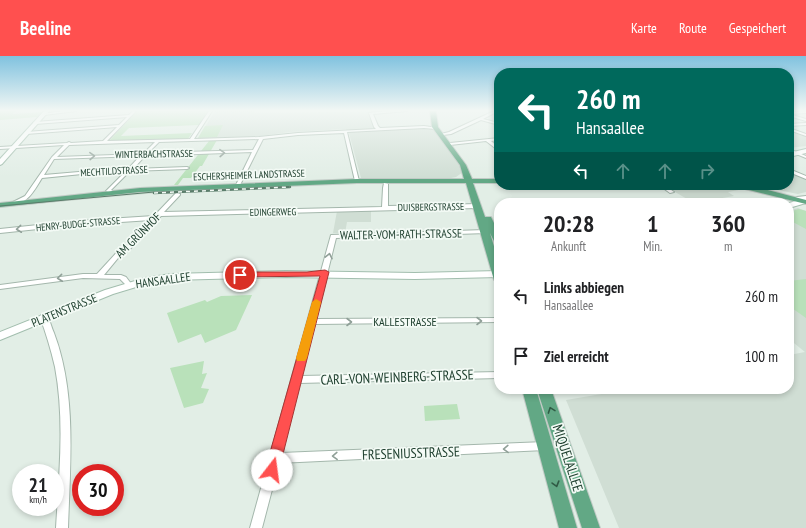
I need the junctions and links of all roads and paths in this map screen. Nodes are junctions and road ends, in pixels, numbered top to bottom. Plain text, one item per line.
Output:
1 (26, 133) edge
2 (113, 133) edge
3 (196, 133) edge
4 (321, 133) edge
5 (345, 133) edge
6 (439, 133) edge
7 (450, 133) edge
8 (443, 134) joint
9 (262, 138) junction
10 (494, 139) edge
11 (159, 140) junction
12 (191, 140) junction
13 (487, 140) junction
14 (104, 142) junction
15 (69, 143) junction
16 (492, 145) joint
17 (14, 146) junction
18 (452, 146) junction
19 (0, 148) edge
20 (254, 151) junction
21 (806, 151) edge
22 (794, 154) edge
23 (794, 154) edge
24 (144, 155) junction
25 (806, 157) edge
26 (53, 158) junction
27 (0, 163) edge
28 (187, 168) dead end
29 (128, 170) junction
30 (794, 172) edge
31 (41, 177) junction
32 (806, 178) edge
33 (494, 181) edge
34 (449, 182) junction
35 (472, 182) junction
36 (358, 184) junction
37 (494, 184) edge
38 (386, 186) junction
39 (237, 187) junction
40 (669, 190) edge
41 (763, 190) edge
42 (767, 190) edge
43 (111, 191) junction
44 (672, 192) dead end
45 (178, 194) junction
46 (804, 199) edge
47 (794, 201) edge
48 (16, 203) junction
49 (794, 204) edge
50 (0, 205) edge
51 (478, 206) junction
52 (386, 208) junction
53 (0, 209) edge
54 (157, 216) junction
55 (0, 231) edge
56 (485, 232) junction
57 (494, 233) edge
58 (494, 260) edge
59 (494, 273) edge
60 (324, 274) junction
61 (99, 276) junction
62 (129, 285) junction
63 (0, 287) edge
64 (44, 318) junction
65 (494, 320) edge
66 (310, 322) junction
67 (0, 336) edge
68 (494, 375) edge
69 (296, 380) junction
70 (530, 394) edge
71 (546, 394) edge
72 (545, 446) junction
73 (276, 458) junction
74 (62, 528) edge
75 (256, 528) edge
76 (568, 528) edge
77 (591, 528) edge

1 - 17 main road
2 - 14 street
3 - 12 street
4 - 9 street
5 - 36 street
6 - 35 main road
7 - 8 street
8 - 18 main road
9 - 12 street
9 - 20 street
10 - 13 street
11 - 12 street
11 - 14 street
11 - 24 street
13 - 16 street
13 - 18 street
14 - 15 street
14 - 17 street
15 - 17 street
15 - 26 street
16 - 18 street
17 - 19 street
17 - 27 main road
18 - 35 main road
24 -> 20 street, WINTERBACHSTRASSE
20 - 39 street
21 - 22 main road
23 - 25 street
26 -> 24 street, WINTERBACHSTRASSE
24 - 29 street
26 - 31 street
28 - 29 street, MECHTILDSTRASSE
29 - 31 street, MECHTILDSTRASSE
29 - 43 street
30 - 32 street
31 - 48 street
33 - 35 main road
34 - 35 main road
34 - 35 main road
34 - 36 main road, ESCHERSHEIMER LANDSTRASSE
34 - 38 main road, ESCHERSHEIMER LANDSTRASSE
35 - 37 main road
35 - 51 main road
35 - 57 main road
36 - 38 main road, ESCHERSHEIMER LANDSTRASSE
36 - 39 main road, ESCHERSHEIMER LANDSTRASSE
36 - 45 main road, ESCHERSHEIMER LANDSTRASSE
38 - 52 street, DUISBERGSTRASSE
39 - 43 main road, ESCHERSHEIMER LANDSTRASSE
40 - 44 street
41 - 46 main road
42 - 46 main road
43 - 48 main road, ESCHERSHEIMER LANDSTRASSE
45 - 53 main road, ESCHERSHEIMER LANDSTRASSE
45 - 54 street, AM GRÜNHOF
46 - 47 main road
46 - 49 main road
48 - 50 main road, ESCHERSHEIMER LANDSTRASSE
51 - 52 street, DUISBERGSTRASSE
51 - 56 main road
52 - 54 street, EDINGERWEG
54 -> 55 street, HENRY-BUDGE-STRASSE
54 - 61 street, AM GRÜNHOF
56 - 58 main road
60 -> 56 street, WALTER-VOM-RATH-STRASSE
59 - 60 main road, HANSAALLEE
60 - 62 main road, HANSAALLEE
60 - 66 street
61 - 62 street, HANSAALLEE
61 -> 63 street, HANSAALLEE
62 - 64 main road, PLATENSTRASSE
64 - 67 main road, PLATENSTRASSE
64 - 74 street
66 -> 65 street, KALLESTRASSE
66 - 69 street
68 - 69 street, CARL-VON-WEINBERG-STRASSE
69 - 73 street
70 - 72 main road, MIQUELALLEE
77 -> 71 main road, MIQUELALLEE
72 -> 73 street, FRESENIUSSTRASSE
72 -> 76 main road, MIQUELALLEE
73 - 75 street

